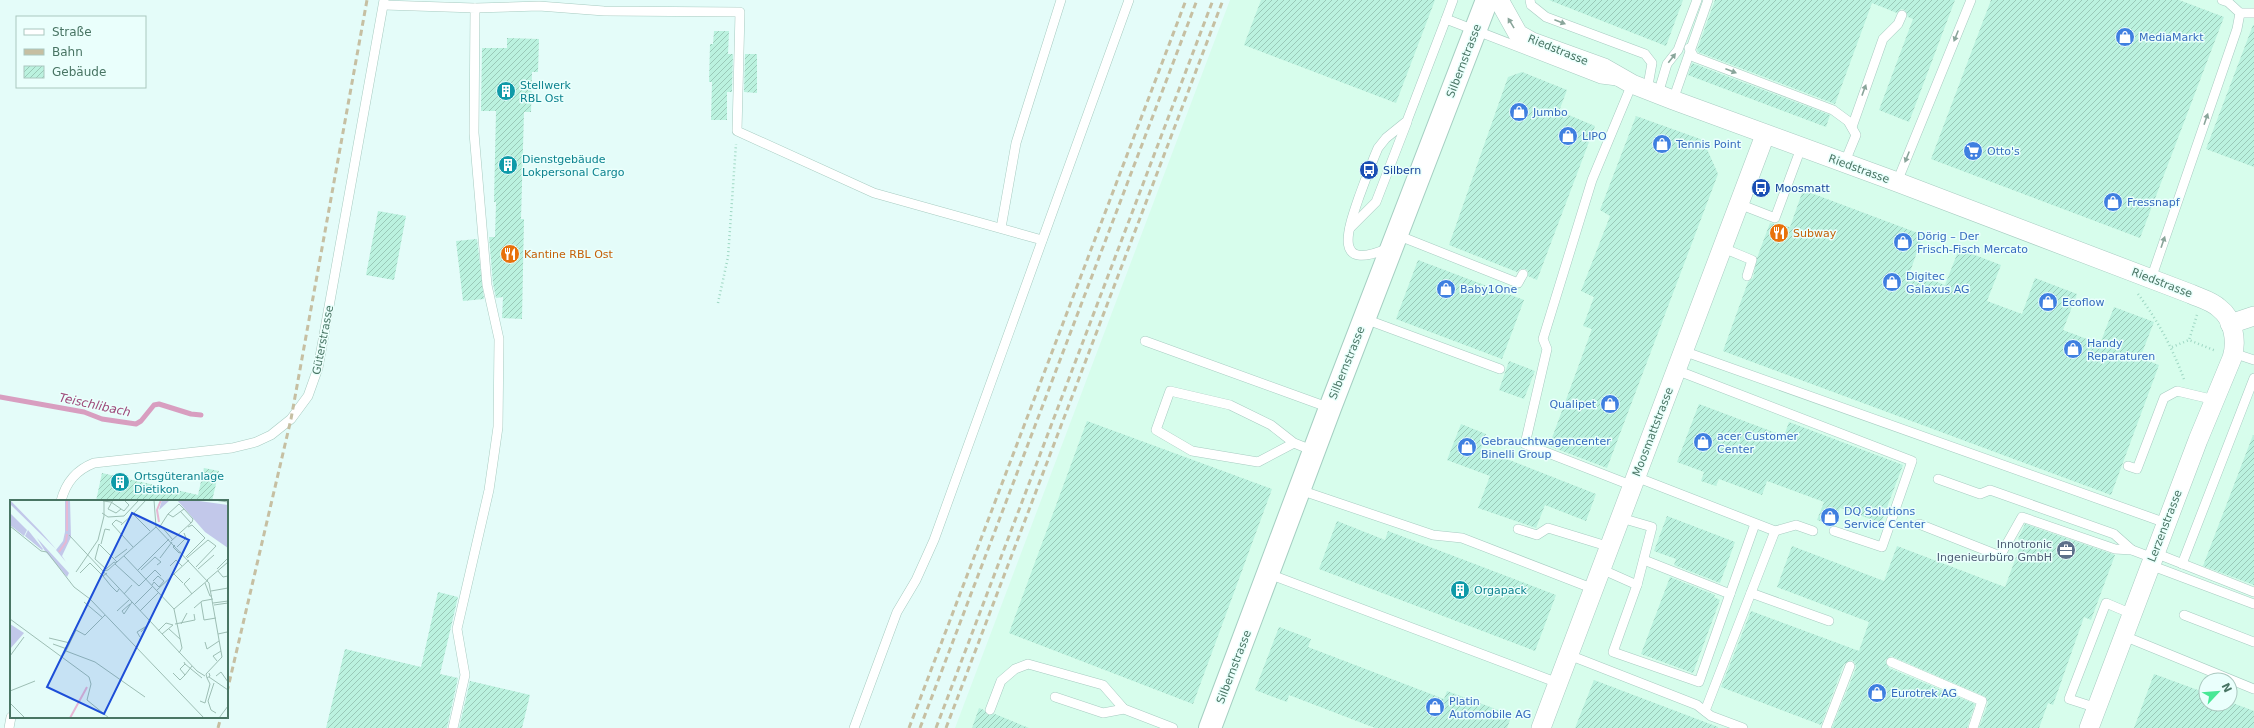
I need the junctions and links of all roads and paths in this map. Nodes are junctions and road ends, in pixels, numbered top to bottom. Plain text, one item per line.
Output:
1 (1060, 0) edge
2 (1128, 0) edge
3 (1453, 0) edge
4 (1487, 0) edge
5 (1499, 0) edge
6 (1530, 0) edge
7 (1697, 0) edge
8 (1708, 0) edge
9 (1970, 0) edge
10 (2222, 0) edge
11 (384, 2) edge
12 (494, 4) edge
13 (578, 4) edge
14 (475, 8) junction
15 (2240, 13) junction
16 (2254, 13) edge
17 (1902, 15) dead end
18 (1446, 19) junction
19 (1476, 32) junction
20 (1689, 48) junction
21 (1652, 92) junction
22 (1830, 118) dead end
23 (1407, 121) junction
24 (1850, 124) junction
25 (737, 131) junction
26 (1765, 136) junction
27 (1801, 148) junction
28 (1844, 164) junction
29 (1897, 182) junction
30 (1739, 204) junction
31 (1001, 228) junction
32 (1347, 231) junction
33 (1042, 240) junction
34 (1395, 241) junction
35 (1723, 248) junction
36 (1523, 274) dead end
37 (1747, 276) dead end
38 (2144, 276) junction
39 (2203, 300) junction
40 (718, 303) dead end
41 (2254, 316) edge
42 (1365, 319) junction
43 (2230, 324) junction
44 (2189, 340) junction
45 (1145, 341) dead end
46 (2172, 347) junction
47 (1683, 351) junction
48 (2233, 355) junction
49 (2254, 360) edge
50 (1500, 369) dead end
51 (1676, 370) junction
52 (2254, 378) edge
53 (2188, 393) junction
54 (2214, 400) junction
55 (1330, 408) junction
56 (1304, 447) junction
57 (2128, 466) dead end
58 (1938, 479) dead end
59 (1634, 482) junction
60 (1300, 490) junction
61 (61, 500) edge
62 (1620, 518) junction
63 (2166, 523) junction
64 (1755, 524) junction
65 (1919, 524) dead end
66 (1518, 529) dead end
67 (1834, 530) dead end
68 (1775, 531) junction
69 (1813, 531) dead end
70 (1610, 547) junction
71 (2132, 550) junction
72 (2153, 559) junction
73 (1644, 560) junction
74 (2182, 564) junction
75 (1601, 569) junction
76 (1269, 574) junction
77 (1638, 585) junction
78 (1594, 589) junction
79 (2254, 592) edge
80 (1751, 593) junction
81 (1730, 594) junction
82 (2254, 604) edge
83 (2132, 614) junction
84 (2184, 615) dead end
85 (1829, 621) dead end
86 (2124, 636) junction
87 (2254, 642) edge
88 (1569, 655) junction
89 (1891, 662) dead end
90 (1850, 666) dead end
91 (1558, 683) junction
92 (2254, 689) edge
93 (1055, 698) dead end
94 (2097, 708) junction
95 (1124, 709) junction
96 (990, 710) dead end
97 (1705, 711) junction
98 (11, 718) edge
99 (9, 728) edge
100 (453, 728) edge
101 (854, 728) edge
102 (1173, 728) edge
103 (1210, 728) edge
104 (1541, 728) edge
105 (1743, 728) edge
106 (1826, 728) edge
107 (1973, 728) edge
108 (2089, 728) edge

1 - 31 lane
2 - 33 lane
3 - 18 lane
4 - 19 street, Silbernstrasse
21 -> 5 street, Riedstrasse
6 -> 21 lane
21 -> 7 lane
8 - 20 lane
9 -> 29 lane
10 - 15 lane
11 - 14 lane
11 - 61 lane, Güterstrasse
12 - 13 lane
12 - 14 lane
13 - 25 lane
14 - 100 lane
15 - 16 lane
38 -> 15 lane
24 -> 17 lane
18 - 19 lane
18 - 23 lane
19 - 21 lane
19 - 34 street, Silbernstrasse
20 - 21 lane
20 -> 24 lane
21 - 26 street, Riedstrasse
21 - 59 lane
22 - 24 lane
23 - 32 lane
23 - 32 lane
24 - 28 lane
25 - 31 lane
25 - 40 path
26 - 27 street, Riedstrasse
26 - 30 street, Moosmattstrasse
27 - 28 street, Riedstrasse
27 - 30 lane
28 - 29 street, Riedstrasse
29 - 38 street, Riedstrasse
30 - 35 street, Moosmattstrasse
31 - 33 lane
32 - 34 lane
33 - 101 lane
34 - 36 lane
34 - 42 street, Silbernstrasse
35 - 37 lane
35 - 47 street, Moosmattstrasse
38 - 39 street, Riedstrasse
38 - 46 path
39 - 43 street, Riedstrasse
39 - 44 path
41 - 43 street
42 - 50 lane
42 - 55 street, Silbernstrasse
43 - 48 street, Lerzenstrasse
44 - 46 path
44 - 48 path
45 - 55 lane
46 - 53 path
47 - 51 street, Moosmattstrasse
47 - 63 lane
48 - 49 lane
48 - 54 street, Lerzenstrasse
51 - 59 street, Moosmattstrasse
51 - 67 lane
52 - 74 lane
53 - 54 lane
53 - 57 lane
54 - 63 street, Lerzenstrasse
55 - 56 street, Silbernstrasse
56 - 56 lane
56 - 60 street, Silbernstrasse
58 - 71 lane
59 - 62 street, Moosmattstrasse
59 - 64 lane
60 - 76 street, Silbernstrasse
60 - 78 lane
62 - 70 street, Moosmattstrasse
62 - 73 lane
63 - 72 street, Lerzenstrasse
64 - 68 lane
64 - 81 lane
65 - 71 lane
66 - 70 lane
68 - 69 lane
68 - 80 lane
70 - 75 street, Moosmattstrasse
71 - 72 lane
72 - 74 lane
72 - 82 lane
72 - 83 street, Lerzenstrasse
73 - 77 lane
73 - 81 lane
74 - 79 lane
75 - 77 lane
75 - 78 street, Moosmattstrasse
76 - 91 lane
76 - 103 street, Silbernstrasse
77 - 81 lane
78 - 88 street, Moosmattstrasse
80 - 85 lane
80 - 97 lane
83 - 86 street, Lerzenstrasse
83 - 94 lane
84 - 87 lane
86 - 92 lane
86 - 94 street, Lerzenstrasse
88 - 91 street, Moosmattstrasse
88 - 97 lane
89 - 107 lane
90 - 106 lane
91 - 104 street, Moosmattstrasse
93 - 95 lane
94 - 108 street, Lerzenstrasse
95 - 96 lane
95 - 102 lane
97 - 105 lane
98 - 99 lane

